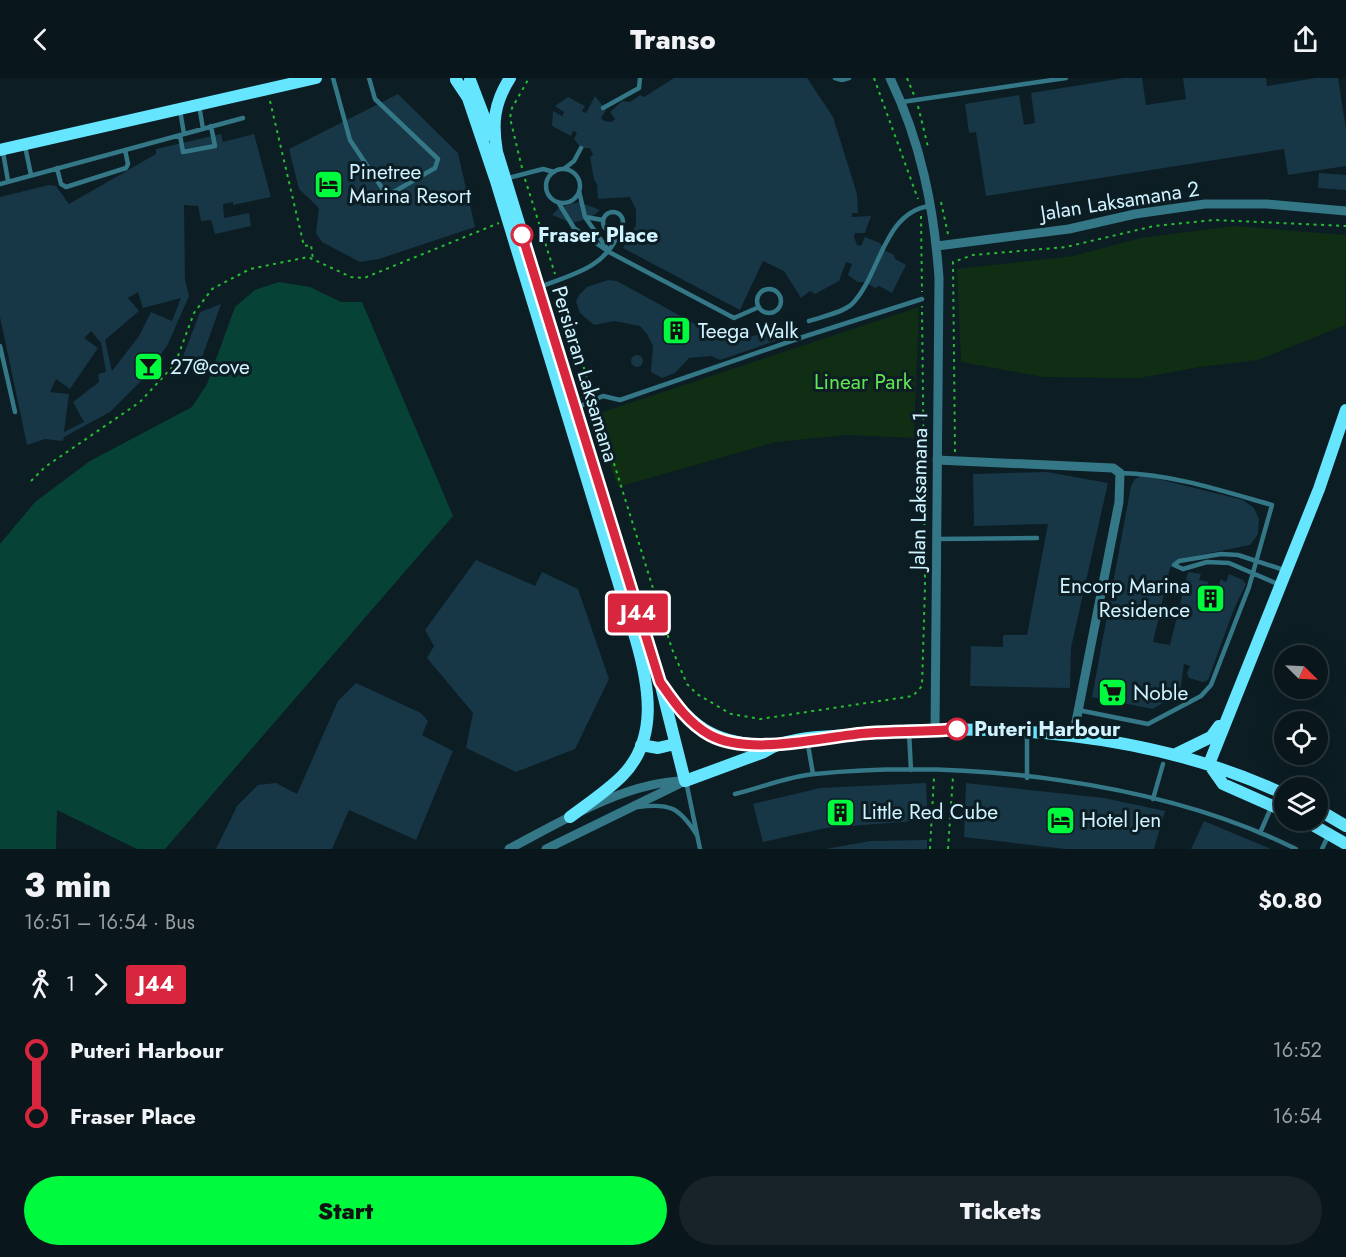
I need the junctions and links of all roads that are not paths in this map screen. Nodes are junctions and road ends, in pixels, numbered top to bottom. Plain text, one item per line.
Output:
1 (316, 78) edge
2 (333, 78) edge
3 (369, 78) edge
4 (510, 78) edge
5 (640, 78) edge
6 (835, 78) edge
7 (849, 78) edge
8 (890, 78) edge
9 (1066, 78) edge
10 (454, 79) edge
11 (472, 79) edge
12 (902, 102) junction
13 (199, 105) junction
14 (603, 108) dead end
15 (180, 110) junction
16 (243, 118) dead end
17 (211, 126) junction
18 (203, 129) junction
19 (182, 134) junction
20 (25, 146) junction
21 (581, 148) dead end
22 (1, 150) edge
23 (125, 150) junction
24 (497, 152) junction
25 (57, 168) junction
26 (564, 169) junction
27 (554, 172) junction
28 (31, 176) junction
29 (500, 179) junction
30 (8, 182) junction
31 (0, 184) edge
32 (580, 186) junction
33 (558, 202) junction
34 (932, 205) junction
35 (1346, 211) edge
36 (585, 217) junction
37 (512, 218) junction
38 (603, 220) junction
39 (619, 231) junction
40 (937, 246) junction
41 (609, 252) junction
42 (538, 287) junction
43 (922, 299) road end
44 (759, 307) junction
45 (809, 321) dead end
46 (0, 346) edge
47 (576, 408) junction
48 (1346, 410) edge
49 (15, 412) dead end
50 (937, 460) junction
51 (1120, 472) junction
52 (1037, 538) dead end
53 (936, 539) junction
54 (1256, 561) junction
55 (1285, 571) junction
56 (1253, 572) junction
57 (1280, 585) junction
58 (660, 682) junction
59 (1078, 710) junction
60 (1227, 714) junction
61 (1027, 730) junction
62 (935, 731) junction
63 (909, 732) junction
64 (1073, 737) junction
65 (807, 739) junction
66 (675, 744) junction
67 (641, 745) junction
68 (774, 746) junction
69 (1174, 755) junction
70 (1163, 764) dead end
71 (1209, 764) junction
72 (911, 770) junction
73 (813, 774) junction
74 (1027, 778) junction
75 (686, 781) junction
76 (1274, 789) edge
77 (735, 794) dead end
78 (1153, 799) junction
79 (1274, 806) edge
80 (633, 807) junction
81 (1274, 814) edge
82 (1328, 815) edge
83 (570, 818) junction
84 (1346, 826) edge
85 (1324, 831) edge
86 (1260, 833) junction
87 (1329, 834) junction
88 (697, 835) junction
89 (1346, 844) edge
90 (509, 849) edge
91 (546, 849) edge
92 (700, 849) edge
93 (1296, 849) edge
94 (1322, 849) edge

1 - 13 street
2 - 3 lane
4 - 24 street
5 - 14 lane
6 - 7 lane
8 - 12 street, Jalan Laksamana 1
9 - 12 lane
10 - 11 street
10 - 29 street
11 - 24 street
12 - 34 street, Jalan Laksamana 1
13 - 15 street
13 - 18 lane
15 - 19 lane
15 - 20 street
16 - 17 lane
17 - 18 lane
17 - 19 lane
18 - 19 lane
19 - 23 lane
20 - 22 street
20 - 28 lane
21 - 26 lane
22 - 30 lane
23 - 25 lane
23 - 25 lane
24 - 29 street
25 - 28 lane
26 - 27 lane
26 - 32 lane
27 - 29 lane
27 - 33 lane
28 - 30 lane
29 - 37 street
30 - 31 lane
32 - 33 lane
32 - 36 lane
33 - 41 lane
34 - 40 street, Jalan Laksamana 1
34 - 45 lane
35 - 40 street, Jalan Laksamana 2
36 - 38 lane
36 - 41 lane
37 - 42 street, Persiaran Laksamana
37 - 67 street
38 - 39 lane
38 - 39 lane
39 - 41 lane
40 - 50 street, Jalan Laksamana 1
41 - 42 lane
41 - 44 lane
42 - 47 street, Persiaran Laksamana
43 - 47 lane
44 - 44 lane
46 - 49 lane
47 - 58 street, Persiaran Laksamana
48 - 55 street
50 - 51 street
50 - 53 street, Jalan Laksamana 1
51 - 54 lane
51 - 59 street
52 - 53 lane
53 - 62 street, Jalan Laksamana 1
54 - 55 lane
54 - 56 lane
54 - 56 lane
55 - 57 street
56 - 57 lane
56 - 59 lane
57 - 60 street
58 - 66 street, Persiaran Laksamana
58 - 68 street
59 - 64 street
60 - 69 street
60 - 71 street
61 - 62 street
61 - 64 street
61 - 74 lane
62 - 63 street
63 - 65 street
63 - 72 lane
64 - 69 street
65 - 68 street
65 - 73 lane
66 - 67 street
66 - 75 street, Persiaran Laksamana
67 - 83 street
68 - 75 street
69 - 71 street
70 - 78 lane
71 - 76 street
71 - 79 street
72 - 73 lane
72 - 74 lane
73 - 77 lane
74 - 78 lane
75 - 80 street
75 - 83 street
75 - 88 lane
78 - 86 lane
80 - 88 lane
80 - 91 street
81 - 86 lane
82 - 84 street
83 - 90 street
85 - 87 street
86 - 93 lane
87 - 89 street
87 - 94 lane
88 - 92 lane

